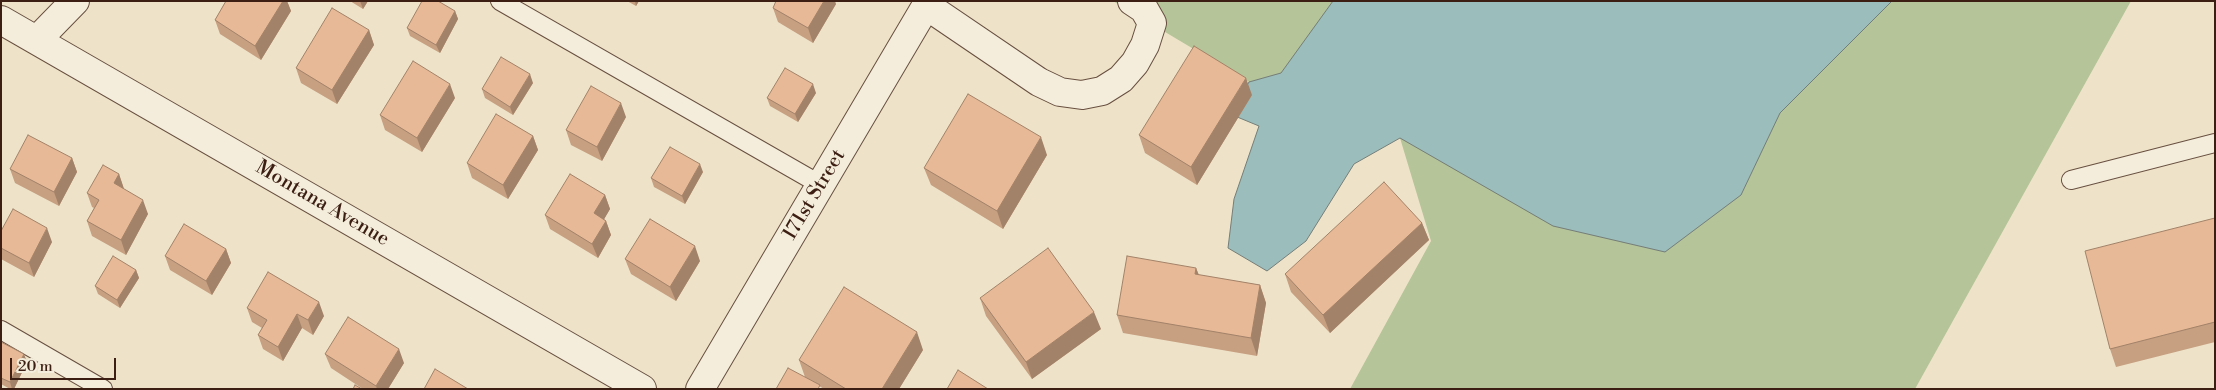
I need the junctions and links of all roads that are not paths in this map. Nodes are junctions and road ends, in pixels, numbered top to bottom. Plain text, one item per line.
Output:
1 (74, 1) edge
2 (500, 1) edge
3 (1132, 1) edge
4 (928, 4) edge
5 (1, 20) edge
6 (37, 40) junction
7 (2215, 143) edge
8 (2071, 180) dead end
9 (820, 185) junction
10 (1, 330) edge
11 (102, 389) edge
12 (642, 389) edge
13 (700, 389) edge

1 - 6 street
2 - 9 lane
3 - 4 street
4 - 9 street, 171st Street
5 - 6 street, Montana Avenue
6 - 12 street, Montana Avenue
7 - 8 lane
9 - 13 street, 171st Street
10 - 11 lane

